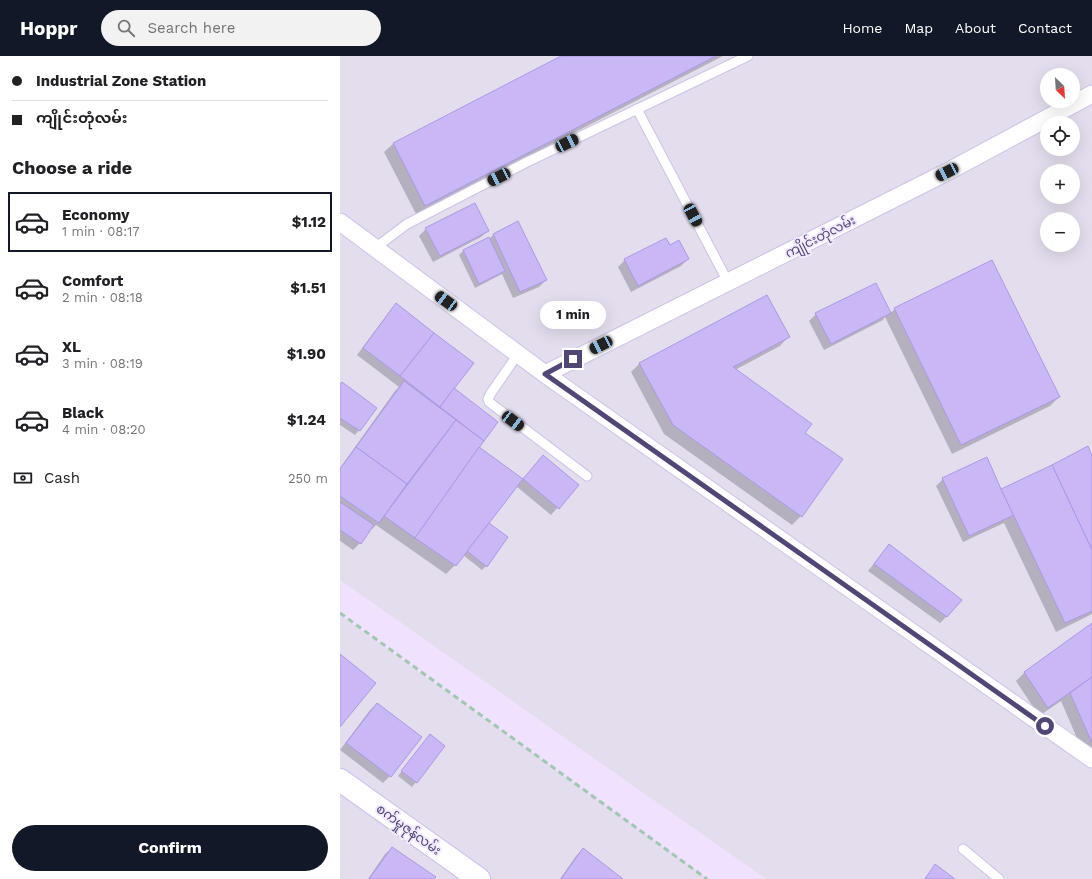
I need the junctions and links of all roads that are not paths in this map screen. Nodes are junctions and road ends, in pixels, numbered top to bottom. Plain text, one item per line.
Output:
1 (748, 56) edge
2 (1092, 94) edge
3 (637, 109) junction
4 (340, 222) edge
5 (375, 248) junction
6 (728, 282) junction
7 (518, 354) junction
8 (545, 374) junction
9 (587, 476) dead end
10 (1092, 759) edge
11 (340, 780) edge
12 (963, 849) dead end
13 (479, 879) edge
14 (999, 879) edge

1 - 3 lane
2 - 6 street, ကျိုင်းတုံလမ်း
3 - 5 lane
3 - 6 lane
4 - 5 street
5 - 7 street
6 - 8 street, ကျိုင်းတုံလမ်း
7 - 8 street
7 - 9 lane
8 - 10 street
11 - 13 street, စက်မှုဇုန်လမ်း
12 - 14 lane

